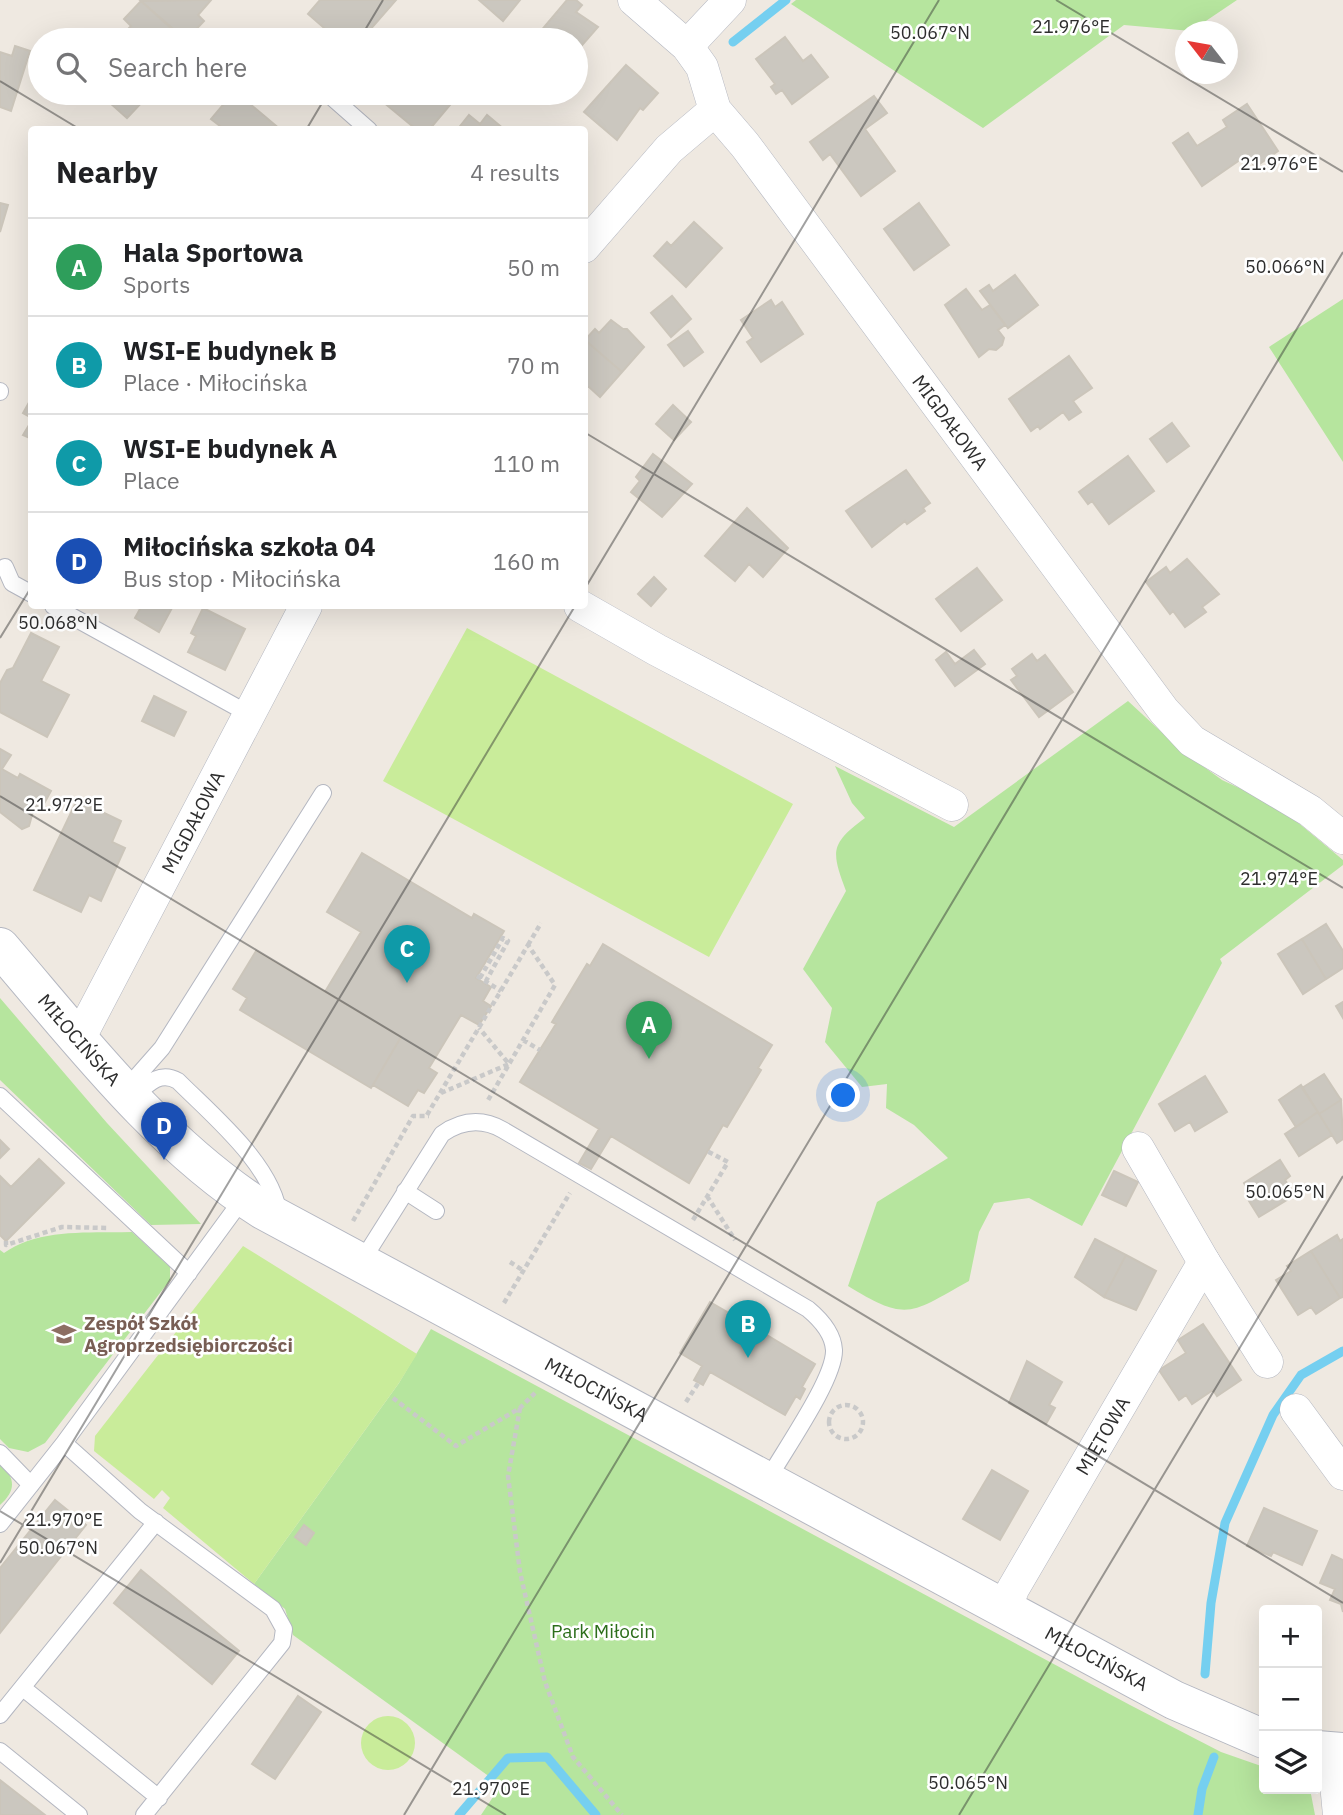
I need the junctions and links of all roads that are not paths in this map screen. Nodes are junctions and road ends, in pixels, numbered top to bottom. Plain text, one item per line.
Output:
1 (634, 0) edge
2 (730, 0) edge
3 (687, 46) junction
4 (341, 105) edge
5 (715, 110) junction
6 (364, 126) edge
7 (588, 242) edge
8 (5, 567) dead end
9 (28, 592) edge
10 (58, 609) edge
11 (304, 609) edge
12 (585, 609) edge
13 (249, 714) junction
14 (323, 793) dead end
15 (953, 805) dead end
16 (1343, 838) edge
17 (0, 947) edge
18 (79, 1039) junction
19 (129, 1094) junction
20 (0, 1097) edge
21 (1138, 1148) dead end
22 (405, 1191) junction
23 (244, 1198) junction
24 (436, 1211) dead end
25 (279, 1219) junction
26 (1203, 1262) junction
27 (360, 1264) junction
28 (189, 1273) junction
29 (1267, 1362) dead end
30 (1296, 1410) dead end
31 (64, 1443) junction
32 (0, 1453) edge
33 (1343, 1474) edge
34 (766, 1482) junction
35 (31, 1485) junction
36 (156, 1522) junction
37 (0, 1524) edge
38 (1005, 1610) junction
39 (23, 1688) junction
40 (0, 1715) edge
41 (1259, 1737) edge
42 (0, 1751) edge
43 (1331, 1751) edge
44 (159, 1798) junction
45 (79, 1815) edge
46 (144, 1815) edge
47 (1339, 1815) edge

1 - 3 street
2 - 3 street
3 - 5 street
4 - 6 lane
5 - 7 street
5 - 16 street, MIGDAŁOWA
8 - 9 lane
10 - 13 lane
11 - 13 street, MIGDAŁOWA
12 - 15 street
13 - 18 street, MIGDAŁOWA
14 - 19 lane
17 - 18 street, MIŁOCIŃSKA
18 - 19 street, MIŁOCIŃSKA
19 - 23 street, MIŁOCIŃSKA
19 - 25 lane
20 - 28 lane
21 - 26 street
22 - 24 lane
22 - 27 lane
22 - 34 lane
23 - 25 street, MIŁOCIŃSKA
23 - 28 lane
25 - 27 street, MIŁOCIŃSKA
26 - 29 street
26 - 38 street, MIĘTOWA
27 - 34 street, MIŁOCIŃSKA
28 - 31 lane
30 - 33 street
31 - 35 lane
31 - 36 lane
32 - 35 lane
34 - 38 street, MIŁOCIŃSKA
35 - 37 lane
36 - 39 lane
36 - 44 lane
38 - 41 street, MIŁOCIŃSKA
39 - 40 lane
39 - 44 lane
42 - 45 lane
43 - 47 street
44 - 46 lane

